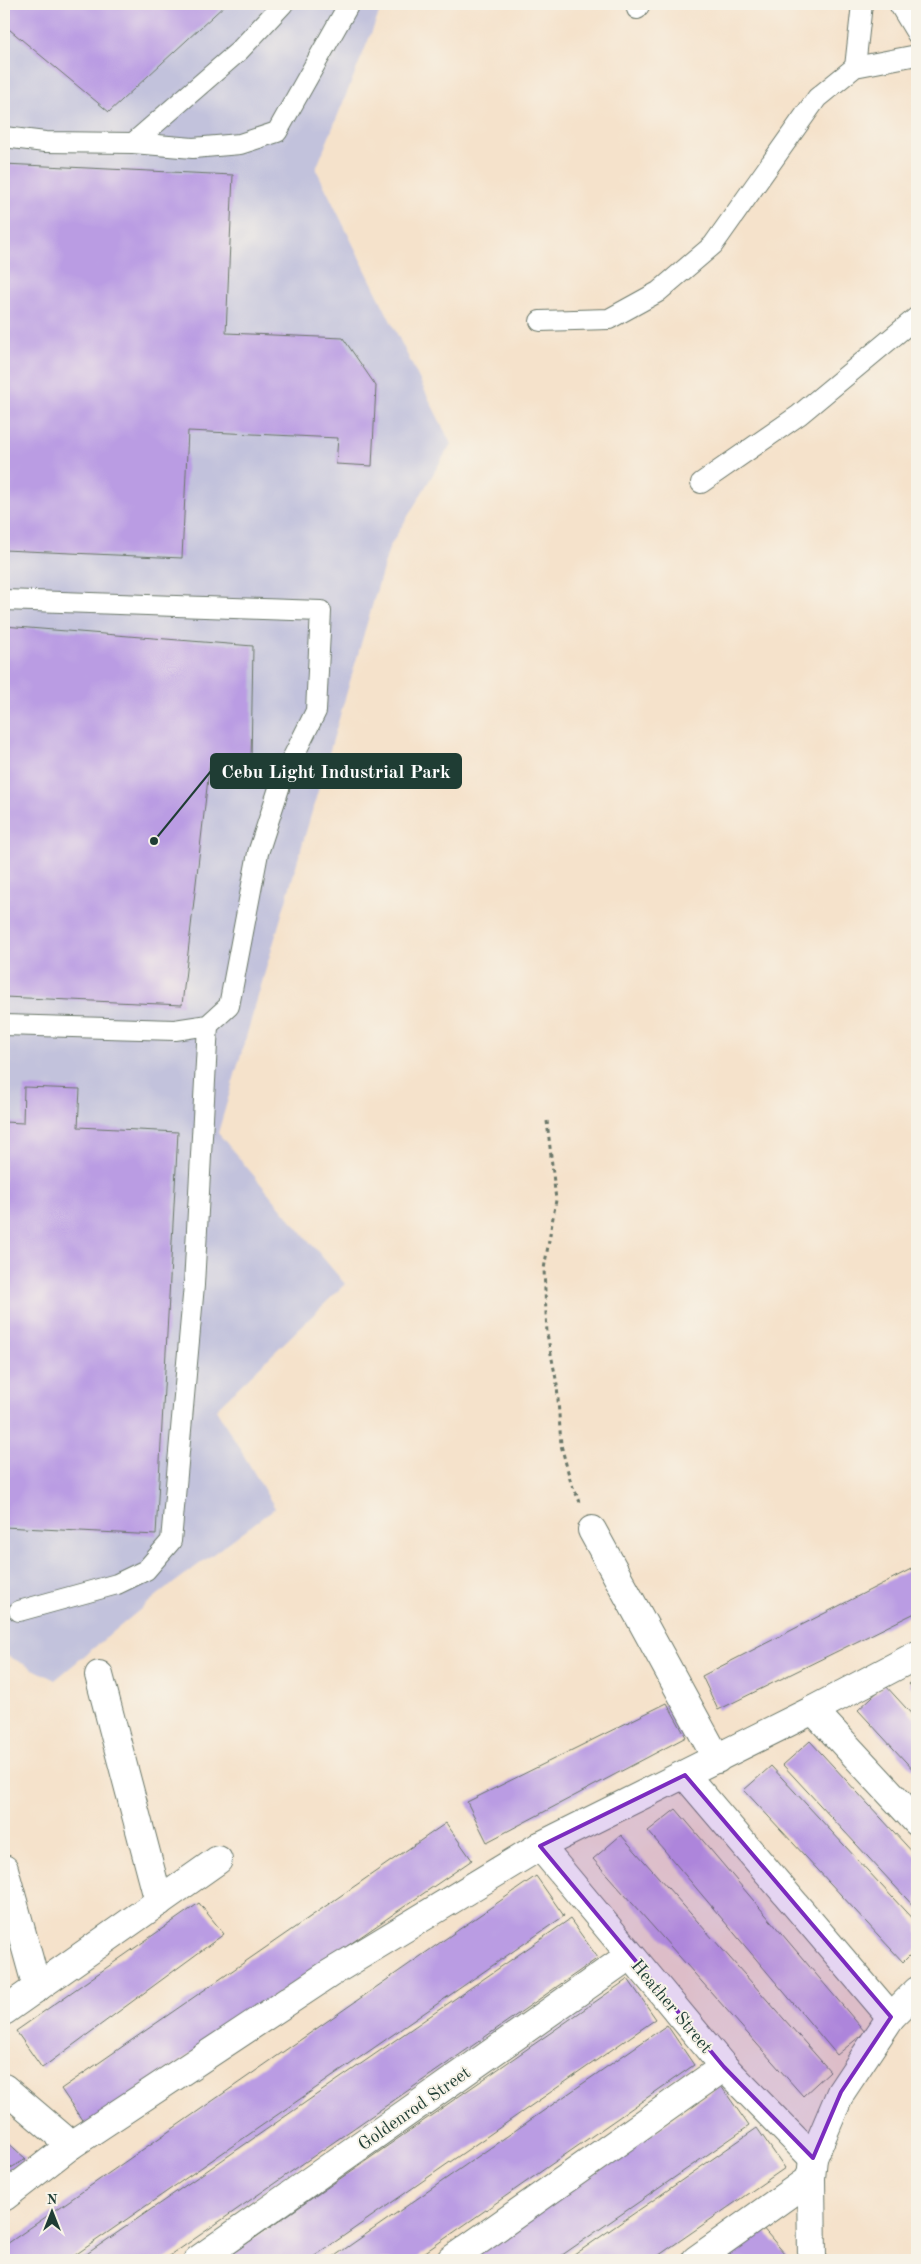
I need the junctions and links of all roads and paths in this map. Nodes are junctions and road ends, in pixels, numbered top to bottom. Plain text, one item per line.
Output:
1 (283, 4) edge
2 (349, 4) edge
3 (862, 4) edge
4 (899, 4) edge
5 (917, 34) edge
6 (917, 55) edge
7 (855, 67) junction
8 (4, 138) edge
9 (133, 143) junction
10 (917, 317) edge
11 (540, 321) dead end
12 (702, 483) dead end
13 (4, 600) edge
14 (4, 1025) edge
15 (208, 1025) junction
16 (547, 1121) dead end
17 (592, 1530) joint
18 (19, 1611) dead end
19 (917, 1656) edge
20 (99, 1675) dead end
21 (814, 1710) junction
22 (717, 1759) junction
23 (685, 1775) junction
24 (917, 1822) edge
25 (540, 1846) junction
26 (218, 1860) dead end
27 (4, 1869) edge
28 (160, 1902) junction
29 (629, 1956) junction
30 (37, 1988) junction
31 (917, 1992) edge
32 (4, 2011) edge
33 (890, 2017) junction
34 (724, 2067) junction
35 (4, 2088) edge
36 (72, 2145) junction
37 (812, 2168) junction
38 (4, 2197) edge
39 (198, 2260) edge
40 (451, 2260) edge
41 (696, 2260) edge
42 (812, 2260) edge

1 - 9 lane
2 - 9 lane
3 - 7 lane
4 - 5 lane
6 - 7 lane
7 - 11 lane
8 - 9 lane
10 - 12 lane
13 - 15 lane
14 - 15 lane
15 - 18 lane
16 - 17 path
17 - 22 street
19 - 21 street
20 - 28 street
21 - 22 street
21 - 24 street
22 - 23 street
23 - 25 street
23 - 33 street
25 - 29 street, Heather Street
25 - 36 street
26 - 28 street
27 - 30 street
28 - 30 street
29 - 34 street, Heather Street
29 - 39 street, Goldenrod Street
30 - 32 street
31 - 33 street
33 - 37 street
34 - 37 street, Heather Street
34 - 40 street
35 - 36 street
36 - 38 street
37 - 41 street
37 - 42 street

